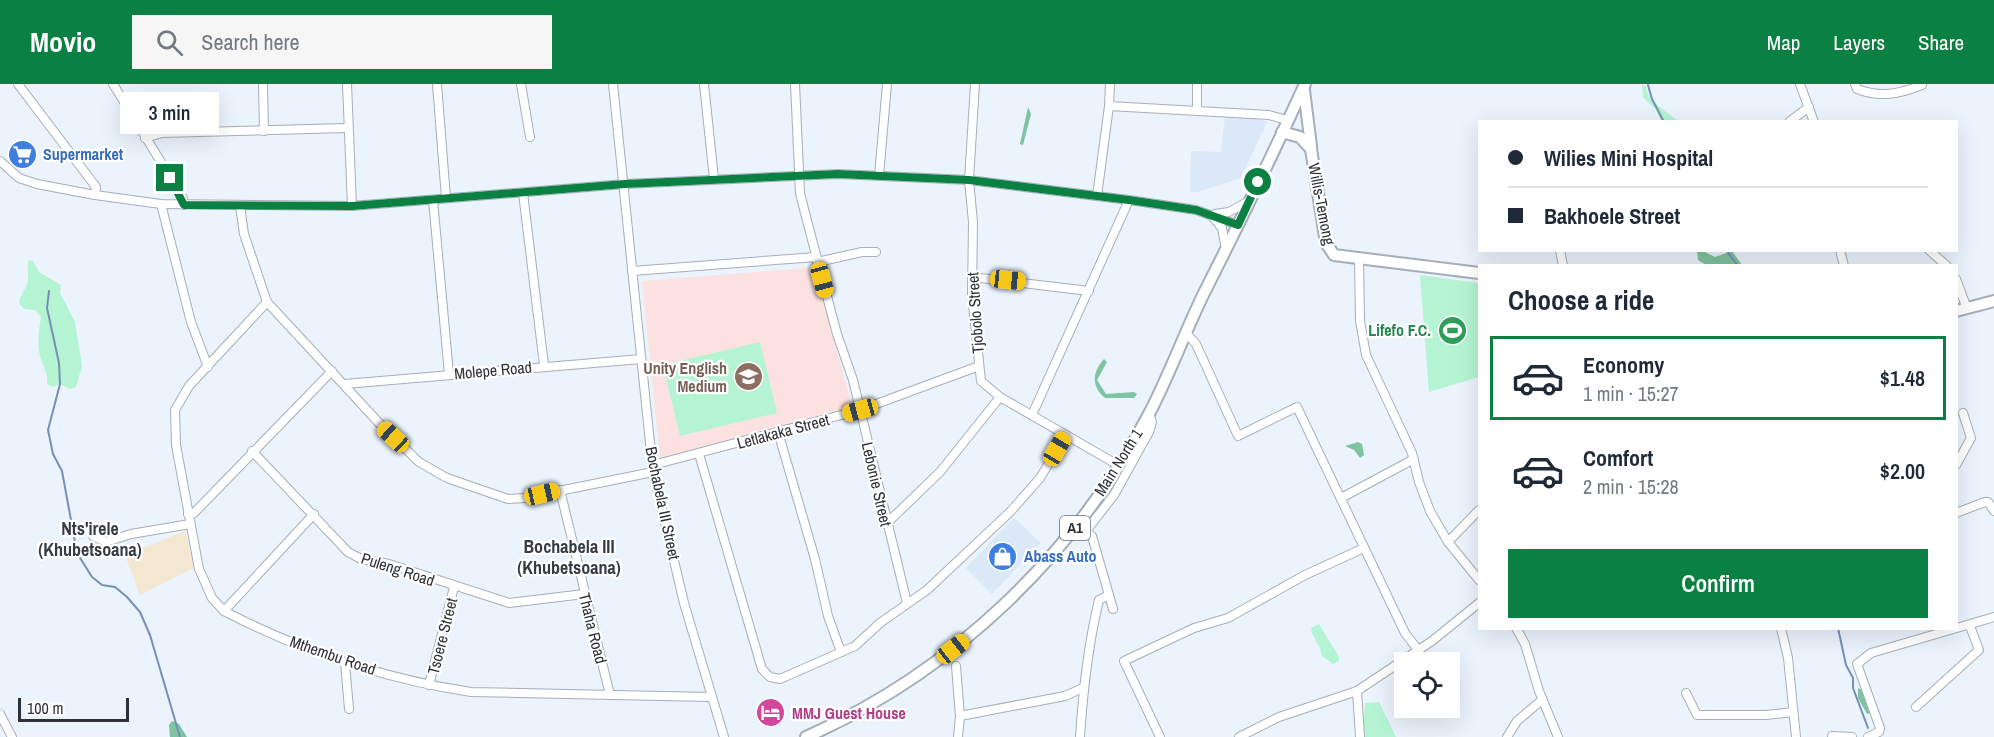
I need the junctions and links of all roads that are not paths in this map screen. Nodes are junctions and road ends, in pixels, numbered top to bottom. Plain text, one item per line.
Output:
1 (18, 84) edge
2 (113, 84) edge
3 (263, 84) edge
4 (347, 84) edge
5 (437, 84) edge
6 (521, 84) edge
7 (613, 84) edge
8 (704, 84) edge
9 (795, 84) edge
10 (887, 84) edge
11 (975, 84) edge
12 (1110, 84) edge
13 (1197, 84) edge
14 (1800, 84) edge
15 (1855, 84) edge
16 (1922, 85) edge
17 (1305, 86) edge
18 (1109, 106) junction
19 (1809, 107) junction
20 (1197, 109) junction
21 (1287, 120) junction
22 (1792, 120) edge
23 (1813, 120) edge
24 (347, 128) junction
25 (264, 130) junction
26 (1282, 132) junction
27 (530, 137) dead end
28 (145, 138) junction
29 (1311, 149) junction
30 (1, 164) edge
31 (801, 174) junction
32 (879, 176) junction
33 (714, 179) junction
34 (969, 180) junction
35 (625, 184) junction
36 (523, 193) junction
37 (94, 195) junction
38 (1097, 196) junction
39 (446, 198) junction
40 (1250, 199) junction
41 (433, 200) junction
42 (1129, 200) junction
43 (161, 204) junction
44 (184, 205) junction
45 (240, 206) junction
46 (352, 206) junction
47 (1210, 214) junction
48 (1238, 225) junction
49 (1226, 251) junction
50 (876, 252) dead end
51 (1931, 252) edge
52 (1359, 258) junction
53 (816, 260) junction
54 (1945, 264) edge
55 (632, 271) junction
56 (1478, 273) edge
57 (972, 277) junction
58 (1089, 291) junction
59 (1958, 291) edge
60 (1994, 301) edge
61 (267, 302) junction
62 (1961, 309) edge
63 (1187, 333) junction
64 (640, 358) junction
65 (544, 366) junction
66 (979, 366) junction
67 (208, 367) junction
68 (332, 371) junction
69 (450, 374) junction
70 (345, 384) junction
71 (1000, 397) junction
72 (860, 410) junction
73 (1963, 413) dead end
74 (1149, 414) junction
75 (1032, 415) junction
76 (778, 432) junction
77 (1066, 435) junction
78 (252, 451) junction
79 (699, 454) junction
80 (1414, 459) junction
81 (1958, 461) edge
82 (1118, 465) junction
83 (653, 468) junction
84 (560, 490) junction
85 (1341, 498) junction
86 (1478, 511) edge
87 (1994, 511) edge
88 (1958, 512) edge
89 (188, 514) junction
90 (314, 514) junction
91 (190, 524) junction
92 (886, 524) junction
93 (93, 536) dead end
94 (1448, 543) junction
95 (1364, 548) junction
96 (1478, 579) edge
97 (454, 587) junction
98 (584, 594) junction
99 (1109, 595) junction
100 (907, 603) junction
101 (1478, 604) edge
102 (1113, 609) dead end
103 (224, 611) junction
104 (1994, 617) edge
105 (1970, 626) junction
106 (1958, 629) edge
107 (1517, 630) edge
108 (1781, 630) edge
109 (1954, 630) edge
110 (1418, 650) junction
111 (841, 652) junction
112 (345, 663) junction
113 (956, 666) dead end
114 (429, 685) junction
115 (1083, 688) junction
116 (1357, 691) junction
117 (1686, 693) dead end
118 (610, 695) junction
119 (710, 697) junction
120 (1542, 700) junction
121 (1916, 707) dead end
122 (349, 709) dead end
123 (1793, 712) junction
124 (0, 714) edge
125 (960, 716) junction
126 (1832, 736) edge
127 (12, 737) edge
128 (724, 737) edge
129 (806, 737) edge
130 (958, 737) edge
131 (1080, 737) edge
132 (1160, 737) edge
133 (1239, 737) edge
134 (1360, 737) edge
135 (1507, 737) edge
136 (1558, 737) edge
137 (1796, 737) edge
138 (1852, 737) edge
139 (1868, 737) edge

1 - 37 street
2 - 28 street
3 - 25 street
4 - 24 street
5 - 39 street
6 - 27 street
7 - 35 street, Bochabela III Street
8 - 33 street
9 - 31 street, Lebonie Street
10 - 32 street
11 - 34 street, Tjobolo Street
12 - 18 street
13 - 20 street
14 - 19 street
15 - 16 street
17 - 21 main road, Main North 1 / A1
17 - 29 main road
18 - 20 street
18 - 38 street
19 - 22 street
19 - 23 street
20 - 21 street
21 - 26 main road, Main North 1 / A1
24 - 25 street
24 - 46 street
25 - 28 street
26 - 29 main road, Willis-Temong
26 - 40 main road, Main North 1 / A1
28 - 44 street
29 - 52 main road, Willis-Temong
30 - 37 street
31 - 32 street
31 - 33 street
31 - 53 street, Lebonie Street
32 - 34 street
33 - 35 street
34 - 38 street
34 - 57 street, Tjobolo Street
35 - 36 street
35 - 55 street, Bochabela III Street
36 - 39 street
36 - 65 street
37 - 43 street
38 - 42 street
39 - 41 street
40 - 47 street
40 - 48 main road, Main North 1 / A1
41 - 46 street
41 - 69 street
42 - 47 street
42 - 58 street
43 - 44 street
43 - 67 street
44 - 45 street
45 - 46 street
45 - 61 street
47 - 48 street
47 - 49 street
48 - 49 main road, Main North 1 / A1
49 - 63 main road, Main North 1 / A1
50 - 53 street
51 - 54 street
52 - 56 main road, Willis-Temong
52 - 80 street
53 - 55 street
53 - 72 street, Lebonie Street
55 - 64 street, Bochabela III Street
57 - 58 street
57 - 66 street, Tjobolo Street
58 - 75 street
59 - 62 street
60 - 62 main road
61 - 67 street, Mthembu Road
61 - 68 street, Letlakaka Street
63 - 74 main road, Main North 1 / A1
63 - 85 street
64 - 65 street, Molepe Road
64 - 83 street, Bochabela III Street
65 - 69 street, Molepe Road
66 - 71 street, Tjobolo Street
66 - 72 street, Letlakaka Street
67 - 89 street, Mthembu Road
68 - 70 street, Letlakaka Street
68 - 78 street
69 - 70 street, Molepe Road
70 - 84 street, Letlakaka Street
71 - 75 street, Tjobolo Street
71 - 92 street
72 - 76 street, Letlakaka Street
72 - 92 street, Lebonie Street
73 - 81 street
74 - 82 main road, Main North 1 / A1
74 - 99 street
75 - 77 street, Tjobolo Street
76 - 79 street, Letlakaka Street
76 - 111 street
77 - 82 street, Tjobolo Street
77 - 100 street
78 - 89 street
78 - 90 street, Puleng Road
79 - 83 street, Letlakaka Street
79 - 111 street
80 - 85 street
80 - 94 street
82 - 129 main road, Main North 1 / A1
83 - 84 street, Letlakaka Street
83 - 119 street, Bochabela III Street
84 - 98 street, Thaha Road
85 - 95 street
86 - 94 street
87 - 88 street
89 - 91 street, Mthembu Road
90 - 97 street, Puleng Road
90 - 103 street
91 - 93 street
91 - 103 street, Mthembu Road
92 - 100 street, Lebonie Street
94 - 96 street
95 - 110 street
95 - 132 street
97 - 98 street, Puleng Road
97 - 114 street, Tsoere Street
98 - 118 street, Thaha Road
99 - 102 street
99 - 115 street
100 - 111 street
101 - 110 street
103 - 112 street, Mthembu Road
104 - 105 street
105 - 106 street
105 - 121 street
107 - 120 street
108 - 123 street
109 - 139 street
110 - 116 street
112 - 114 street, Mthembu Road
112 - 122 street
113 - 125 street
114 - 118 street, Mthembu Road
115 - 125 street
115 - 131 street
116 - 133 street
116 - 134 street
117 - 123 street
118 - 119 street, Mthembu Road
119 - 128 street, Bochabela III Street
120 - 135 street
120 - 136 street
123 - 137 street
124 - 127 street
125 - 130 street
126 - 138 street

